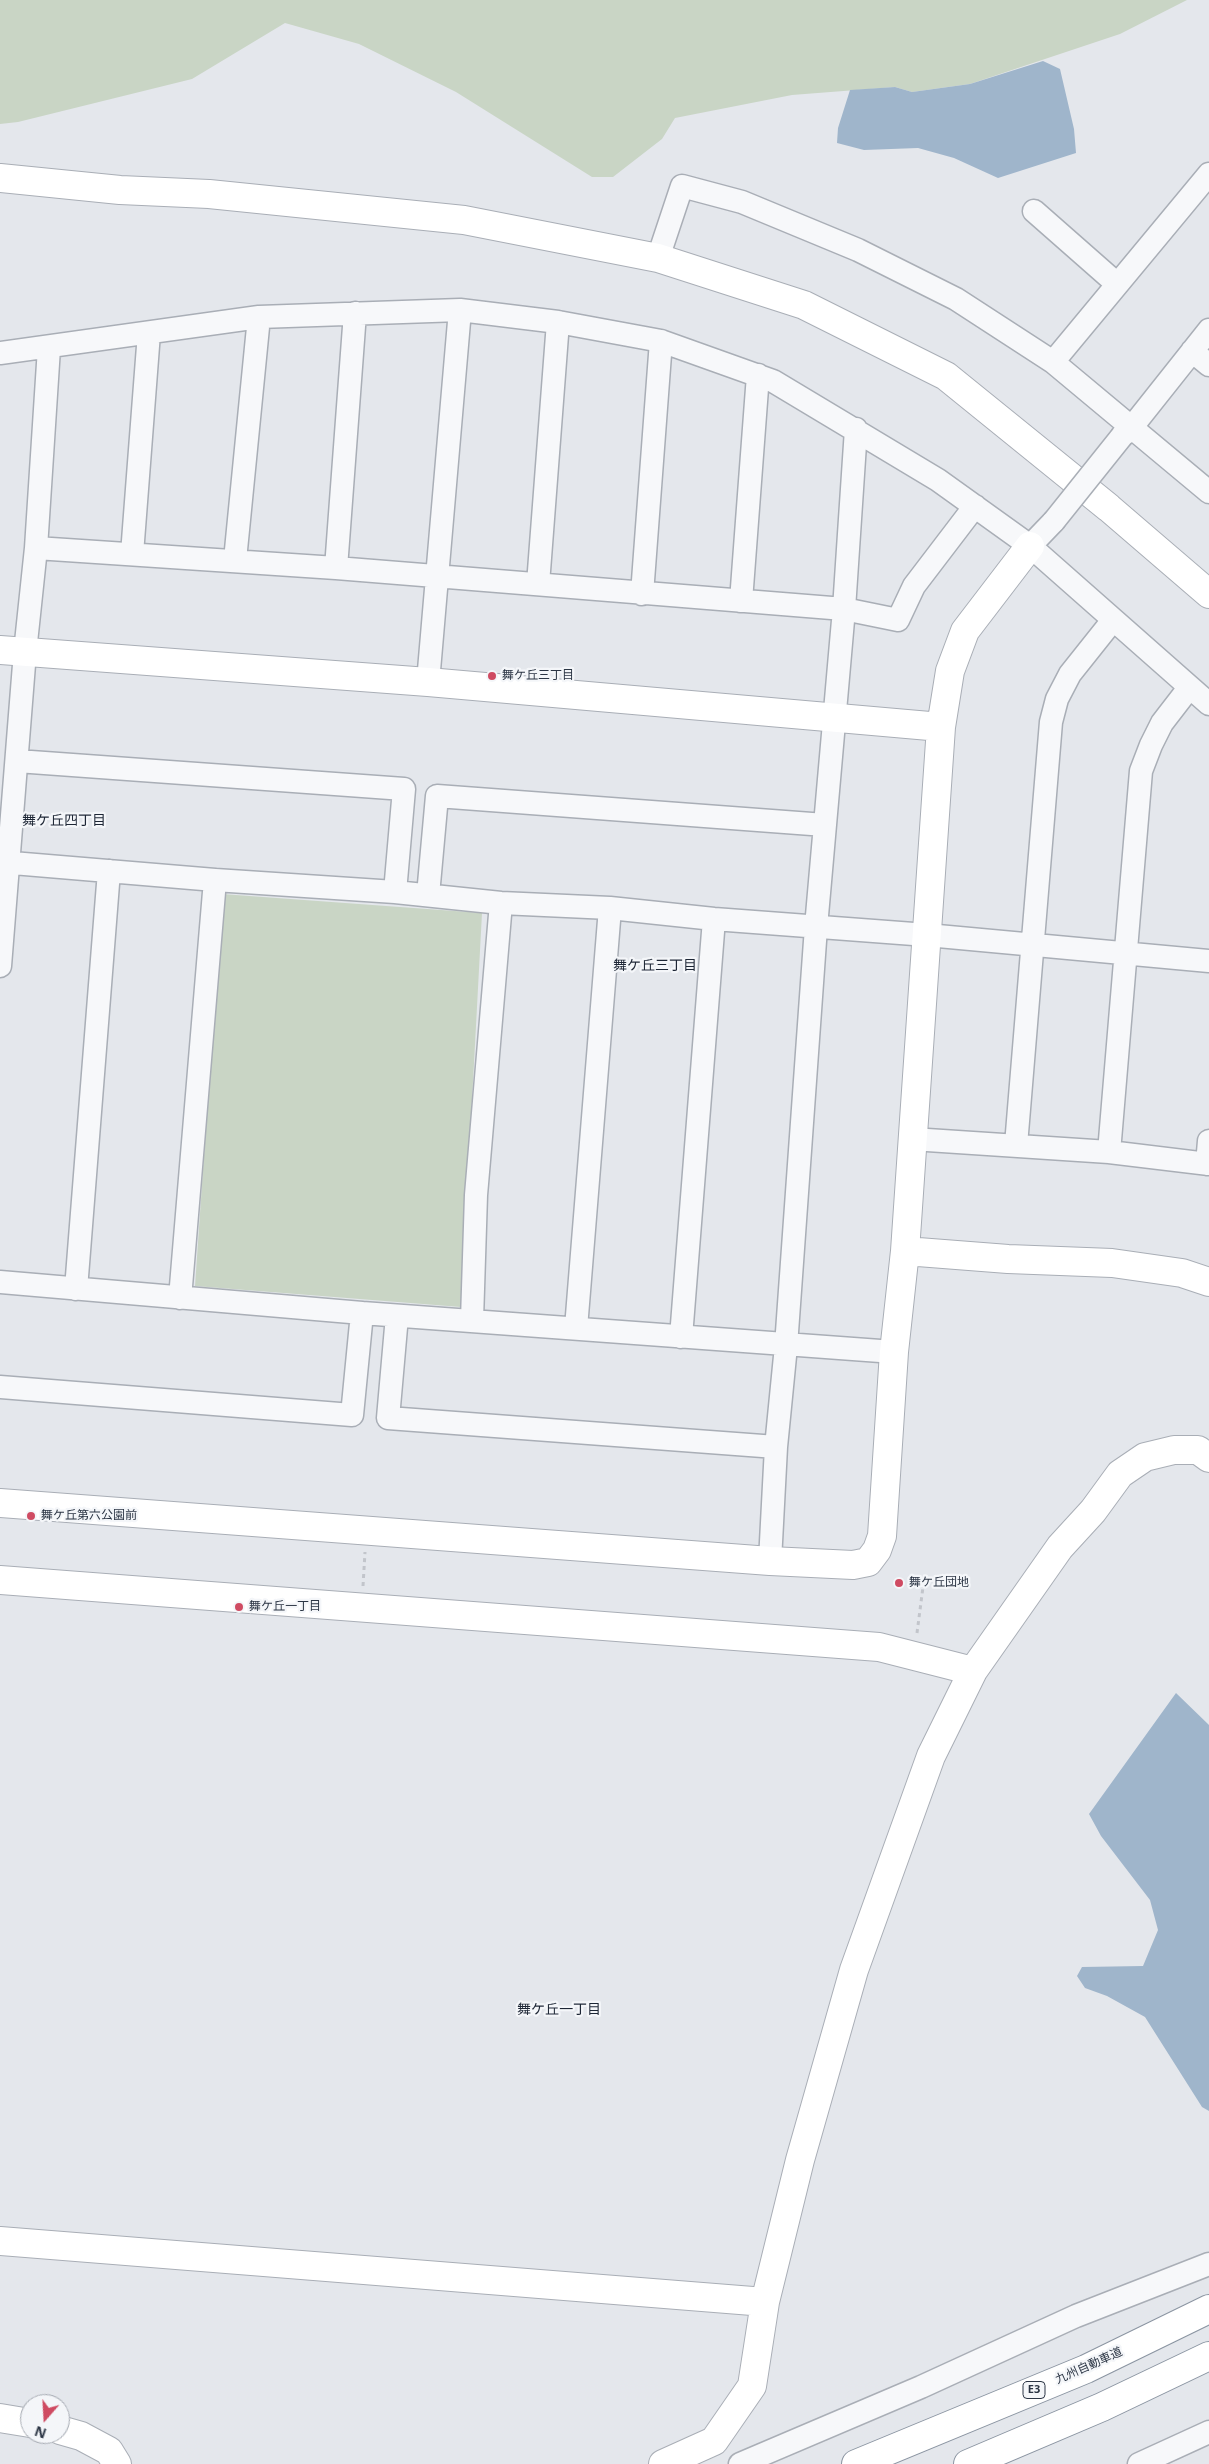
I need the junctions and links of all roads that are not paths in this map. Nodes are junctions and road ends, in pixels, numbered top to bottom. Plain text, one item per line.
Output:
1 (1209, 174) edge
2 (0, 178) edge
3 (1034, 211) dead end
4 (658, 258) junction
5 (1117, 284) junction
6 (460, 310) junction
7 (355, 313) junction
8 (259, 317) junction
9 (558, 322) junction
10 (1209, 330) edge
11 (149, 333) junction
12 (661, 341) junction
13 (49, 348) junction
14 (0, 353) edge
15 (1201, 358) edge
16 (1053, 362) junction
17 (758, 375) junction
18 (856, 429) junction
19 (1127, 431) junction
20 (1209, 492) edge
21 (974, 506) junction
22 (1030, 546) junction
23 (36, 548) junction
24 (132, 554) junction
25 (235, 560) junction
26 (336, 568) junction
27 (438, 577) junction
28 (538, 584) junction
29 (642, 594) junction
30 (1209, 594) edge
31 (741, 601) junction
32 (844, 609) junction
33 (1113, 620) junction
34 (12, 651) edge
35 (428, 682) junction
36 (1189, 688) junction
37 (1209, 704) edge
38 (834, 718) junction
39 (941, 727) junction
40 (17, 761) junction
41 (825, 825) junction
42 (4, 863) edge
43 (109, 871) junction
44 (215, 880) junction
45 (395, 892) junction
46 (428, 895) junction
47 (501, 903) junction
48 (610, 908) junction
49 (714, 919) junction
50 (816, 927) junction
51 (927, 935) junction
52 (1032, 945) junction
53 (1126, 954) junction
54 (1209, 961) edge
55 (0, 966) edge
56 (912, 1139) junction
57 (1209, 1141) edge
58 (1016, 1145) junction
59 (1109, 1152) junction
60 (1208, 1164) edge
61 (905, 1251) junction
62 (0, 1282) edge
63 (1209, 1282) edge
64 (76, 1289) junction
65 (180, 1298) junction
66 (362, 1313) junction
67 (397, 1316) junction
68 (472, 1320) junction
69 (576, 1328) junction
70 (681, 1338) junction
71 (786, 1346) junction
72 (894, 1352) junction
73 (0, 1388) edge
74 (776, 1447) junction
75 (1209, 1458) edge
76 (0, 1503) edge
77 (770, 1561) junction
78 (0, 1580) edge
79 (973, 1670) junction
80 (0, 2241) edge
81 (1209, 2264) edge
82 (765, 2302) junction
83 (1209, 2309) edge
84 (1209, 2356) edge
85 (0, 2418) edge
86 (20, 2421) edge
87 (1209, 2432) edge
88 (70, 2433) edge
89 (117, 2464) edge
90 (663, 2464) edge
91 (740, 2464) edge
92 (856, 2464) edge
93 (968, 2464) edge
94 (1139, 2464) edge

1 - 5 street
2 - 4 main road
3 - 5 street
4 - 16 street
4 - 30 main road
5 - 16 street
6 - 7 street
6 - 9 street
6 - 27 street
7 - 8 street
7 - 26 street
8 - 11 street
8 - 25 street
9 - 12 street
9 - 28 street
10 - 15 street
11 - 13 street
11 - 24 street
12 - 17 street
12 - 29 street
13 - 14 street
13 - 23 street
15 - 19 street
16 - 19 street
17 - 18 street
17 - 31 street
18 - 21 street
18 - 32 street
19 - 20 street
19 - 22 street, bridge
21 - 22 street
21 - 32 street
22 - 33 street
22 - 39 main road
23 - 24 street
23 - 34 street
24 - 25 street
25 - 26 street
26 - 27 street
27 - 28 street
27 - 35 street
28 - 29 street
29 - 31 street
31 - 32 street
32 - 38 street
33 - 36 street
33 - 52 street
34 - 35 main road
34 - 40 street
35 - 38 main road
36 - 37 street
36 - 53 street
38 - 39 main road
38 - 41 street
39 - 51 main road
40 - 42 street
40 - 45 street
41 - 46 street
41 - 50 street
42 - 43 street
42 - 55 street
43 - 44 street
43 - 64 street
44 - 45 street
44 - 65 street
45 - 46 street
46 - 47 street
47 - 48 street
47 - 68 street
48 - 49 street
48 - 69 street
49 - 50 street
49 - 70 street
50 - 51 street
50 - 71 street
51 - 52 street
51 - 56 main road
52 - 53 street
52 - 58 street
53 - 54 street
53 - 59 street
56 - 58 street
56 - 61 main road
57 - 60 street
58 - 59 street
59 - 60 street
61 - 63 main road
61 - 72 main road
62 - 64 street
64 - 65 street
65 - 66 street
66 - 67 street
66 - 73 street
67 - 68 street
67 - 74 street
68 - 69 street
69 - 70 street
70 - 71 street
71 - 72 street
71 - 74 street
72 - 77 main road
74 - 77 street
75 - 79 main road
76 - 77 main road
78 - 79 main road
79 - 82 main road
80 - 82 main road
81 - 91 street
82 - 90 main road
83 - 92 main road, 九州自動車道 / E3
84 - 93 main road
85 - 86 main road
87 - 94 street
88 - 89 main road

